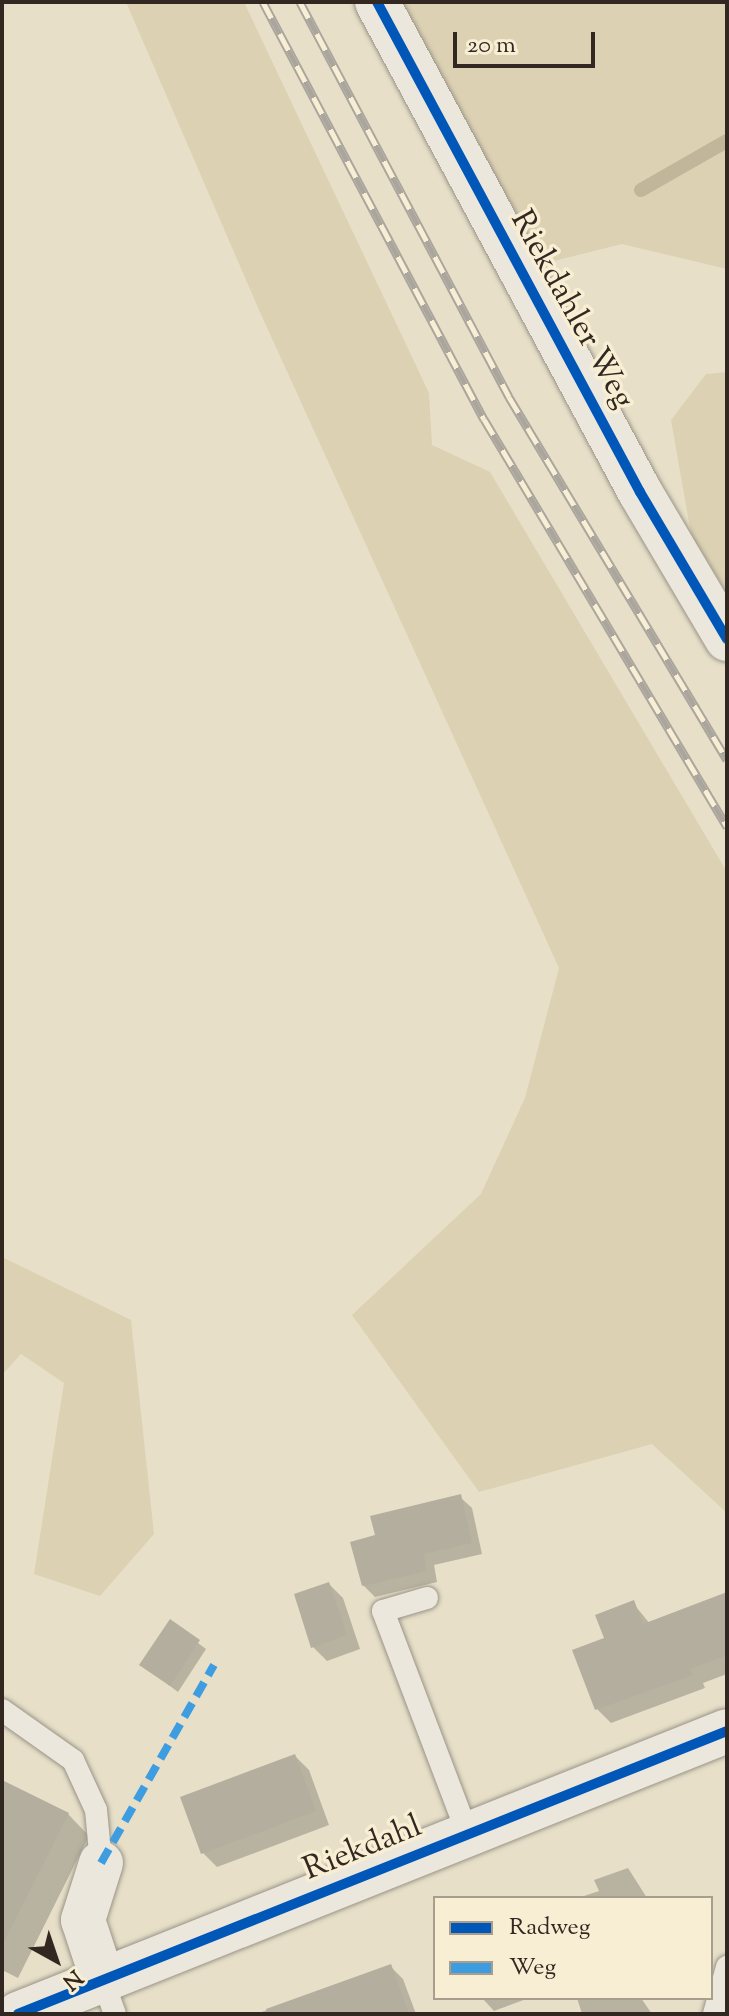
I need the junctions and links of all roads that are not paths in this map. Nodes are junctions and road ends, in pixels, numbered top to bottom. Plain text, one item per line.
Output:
1 (377, 2) edge
2 (727, 639) edge
3 (427, 1598) dead end
4 (2, 1710) edge
5 (727, 1731) edge
6 (468, 1835) junction
7 (101, 1863) joint
8 (727, 1967) edge
9 (109, 1997) edge
10 (18, 2014) edge
11 (714, 2014) edge

1 - 2 street, Riekdahler Weg
3 - 6 lane
4 - 7 lane
5 - 6 street, Riekdahl
6 - 9 street, Riekdahl
7 - 9 street
8 - 11 lane
9 - 10 street, Riekdahl

